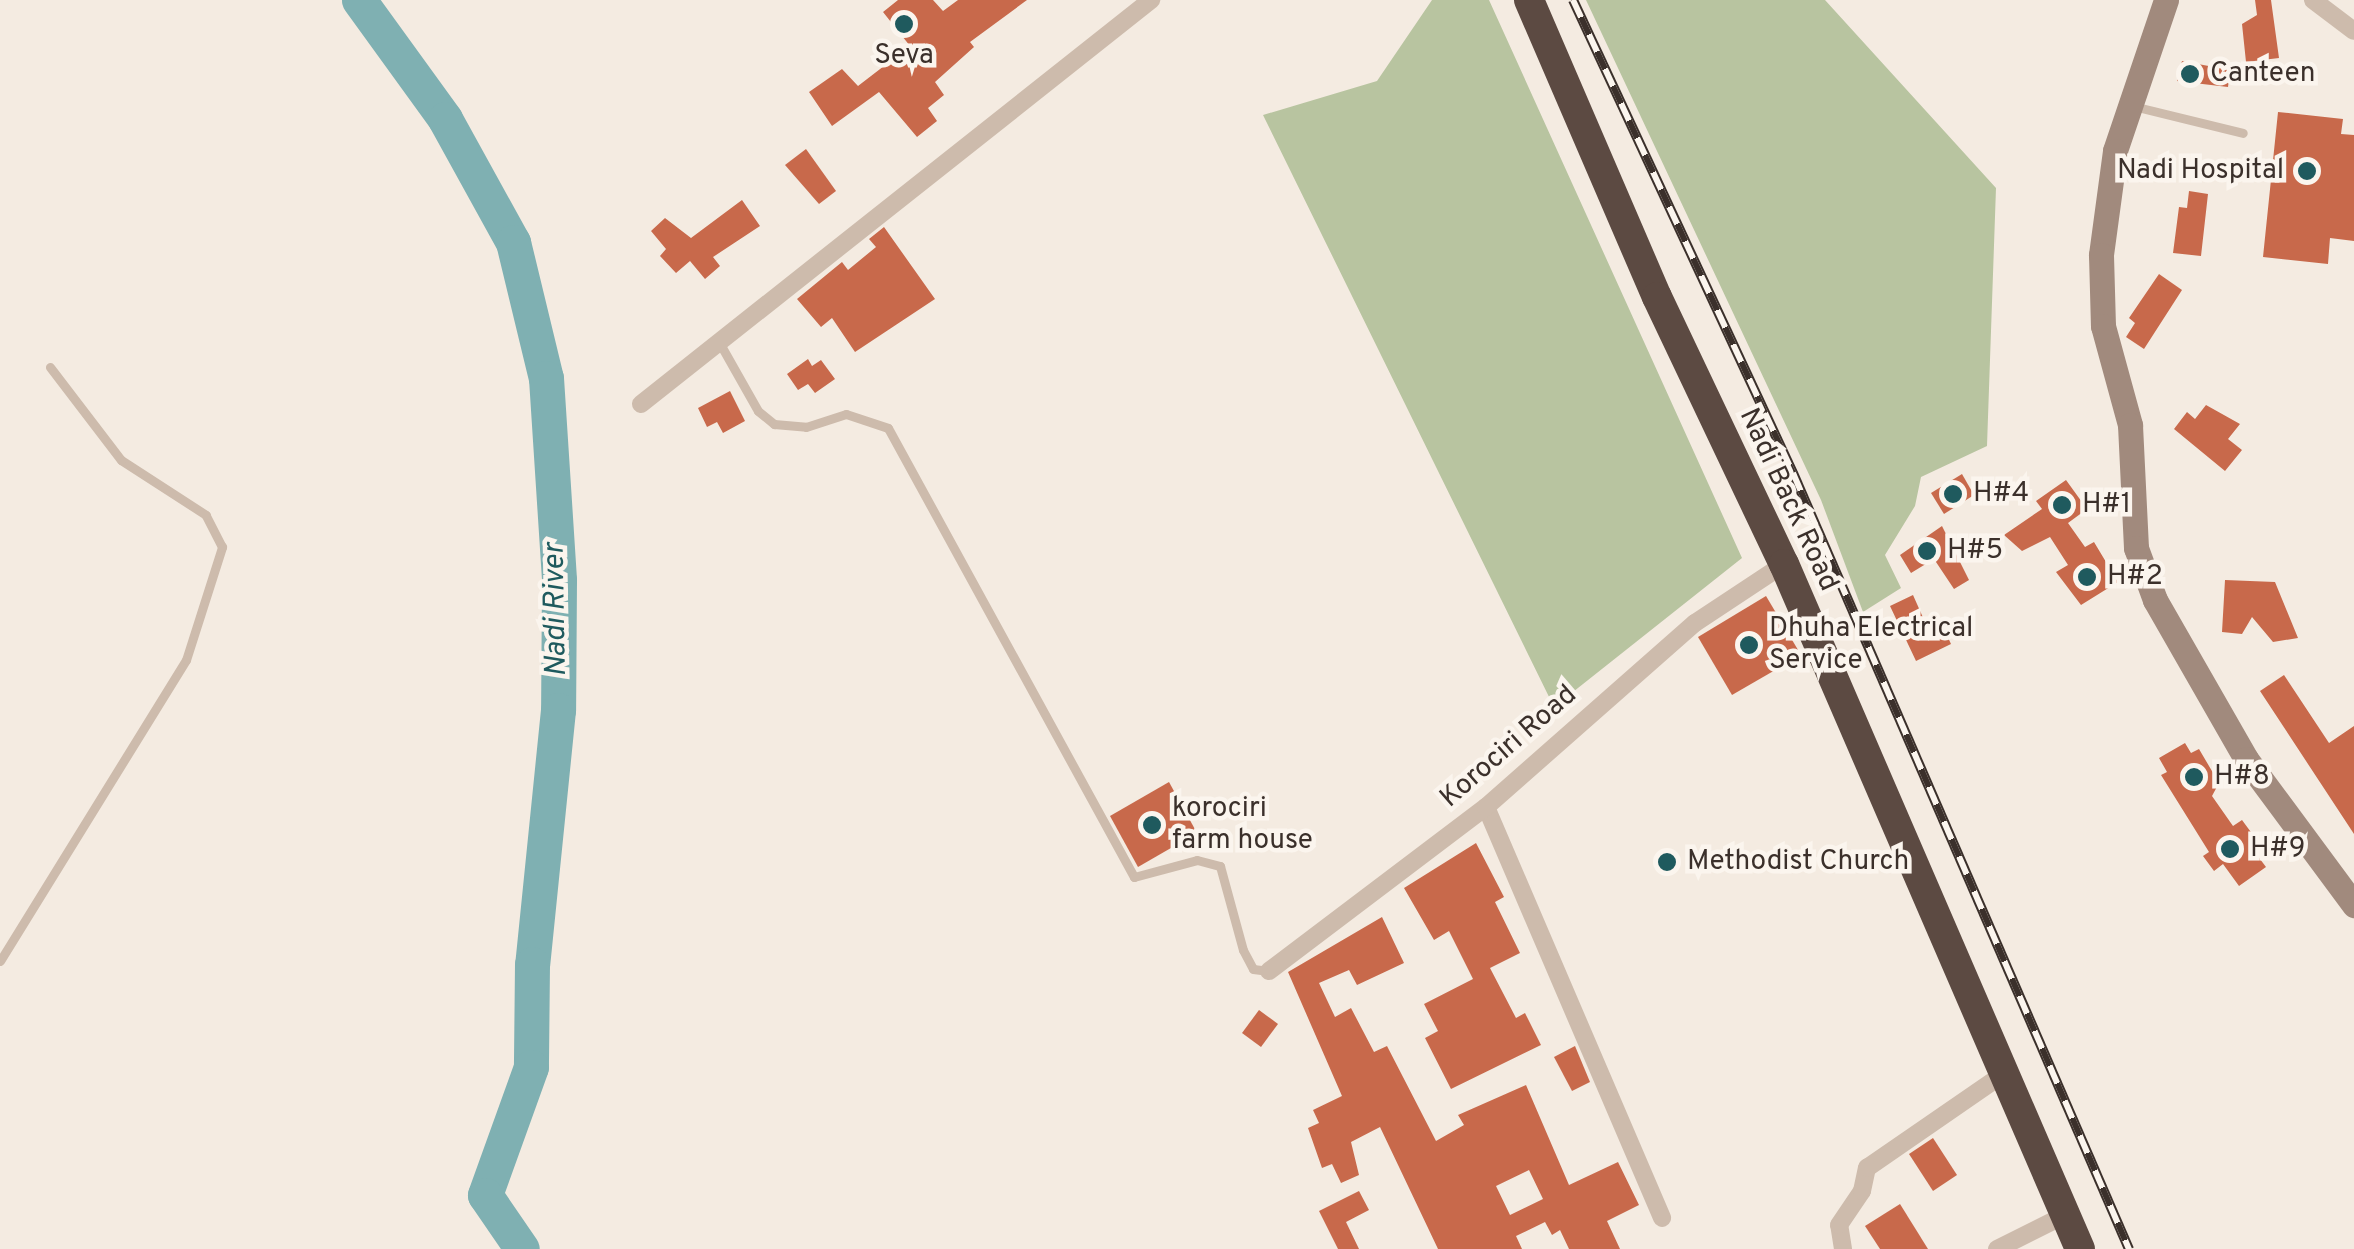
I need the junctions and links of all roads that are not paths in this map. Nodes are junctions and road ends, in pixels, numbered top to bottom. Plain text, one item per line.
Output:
1 (1152, 0) edge
2 (1529, 0) edge
3 (2166, 0) edge
4 (2313, 0) edge
5 (2354, 30) edge
6 (2130, 106) junction
7 (2244, 133) dead end
8 (719, 342) junction
9 (50, 367) dead end
10 (641, 404) dead end
11 (1784, 564) junction
12 (1486, 807) junction
13 (2354, 904) edge
14 (0, 961) edge
15 (1269, 971) joint
16 (2002, 1076) junction
17 (2064, 1215) junction
18 (1662, 1218) dead end
19 (1843, 1249) edge
20 (1997, 1249) edge
21 (2080, 1249) edge

1 - 8 street
2 - 11 highway, Nadi Back Road
3 - 6 main road
4 - 5 street
6 - 7 lane
6 - 13 main road
8 - 10 street
8 - 15 lane
9 - 14 lane
11 - 12 street, Korociri Road
11 - 16 highway, Nadi Back Road
12 - 15 street, Korociri Road
12 - 18 street
16 - 17 highway, Nadi Back Road
16 - 19 street
17 - 20 street
17 - 21 highway, Nadi Back Road

